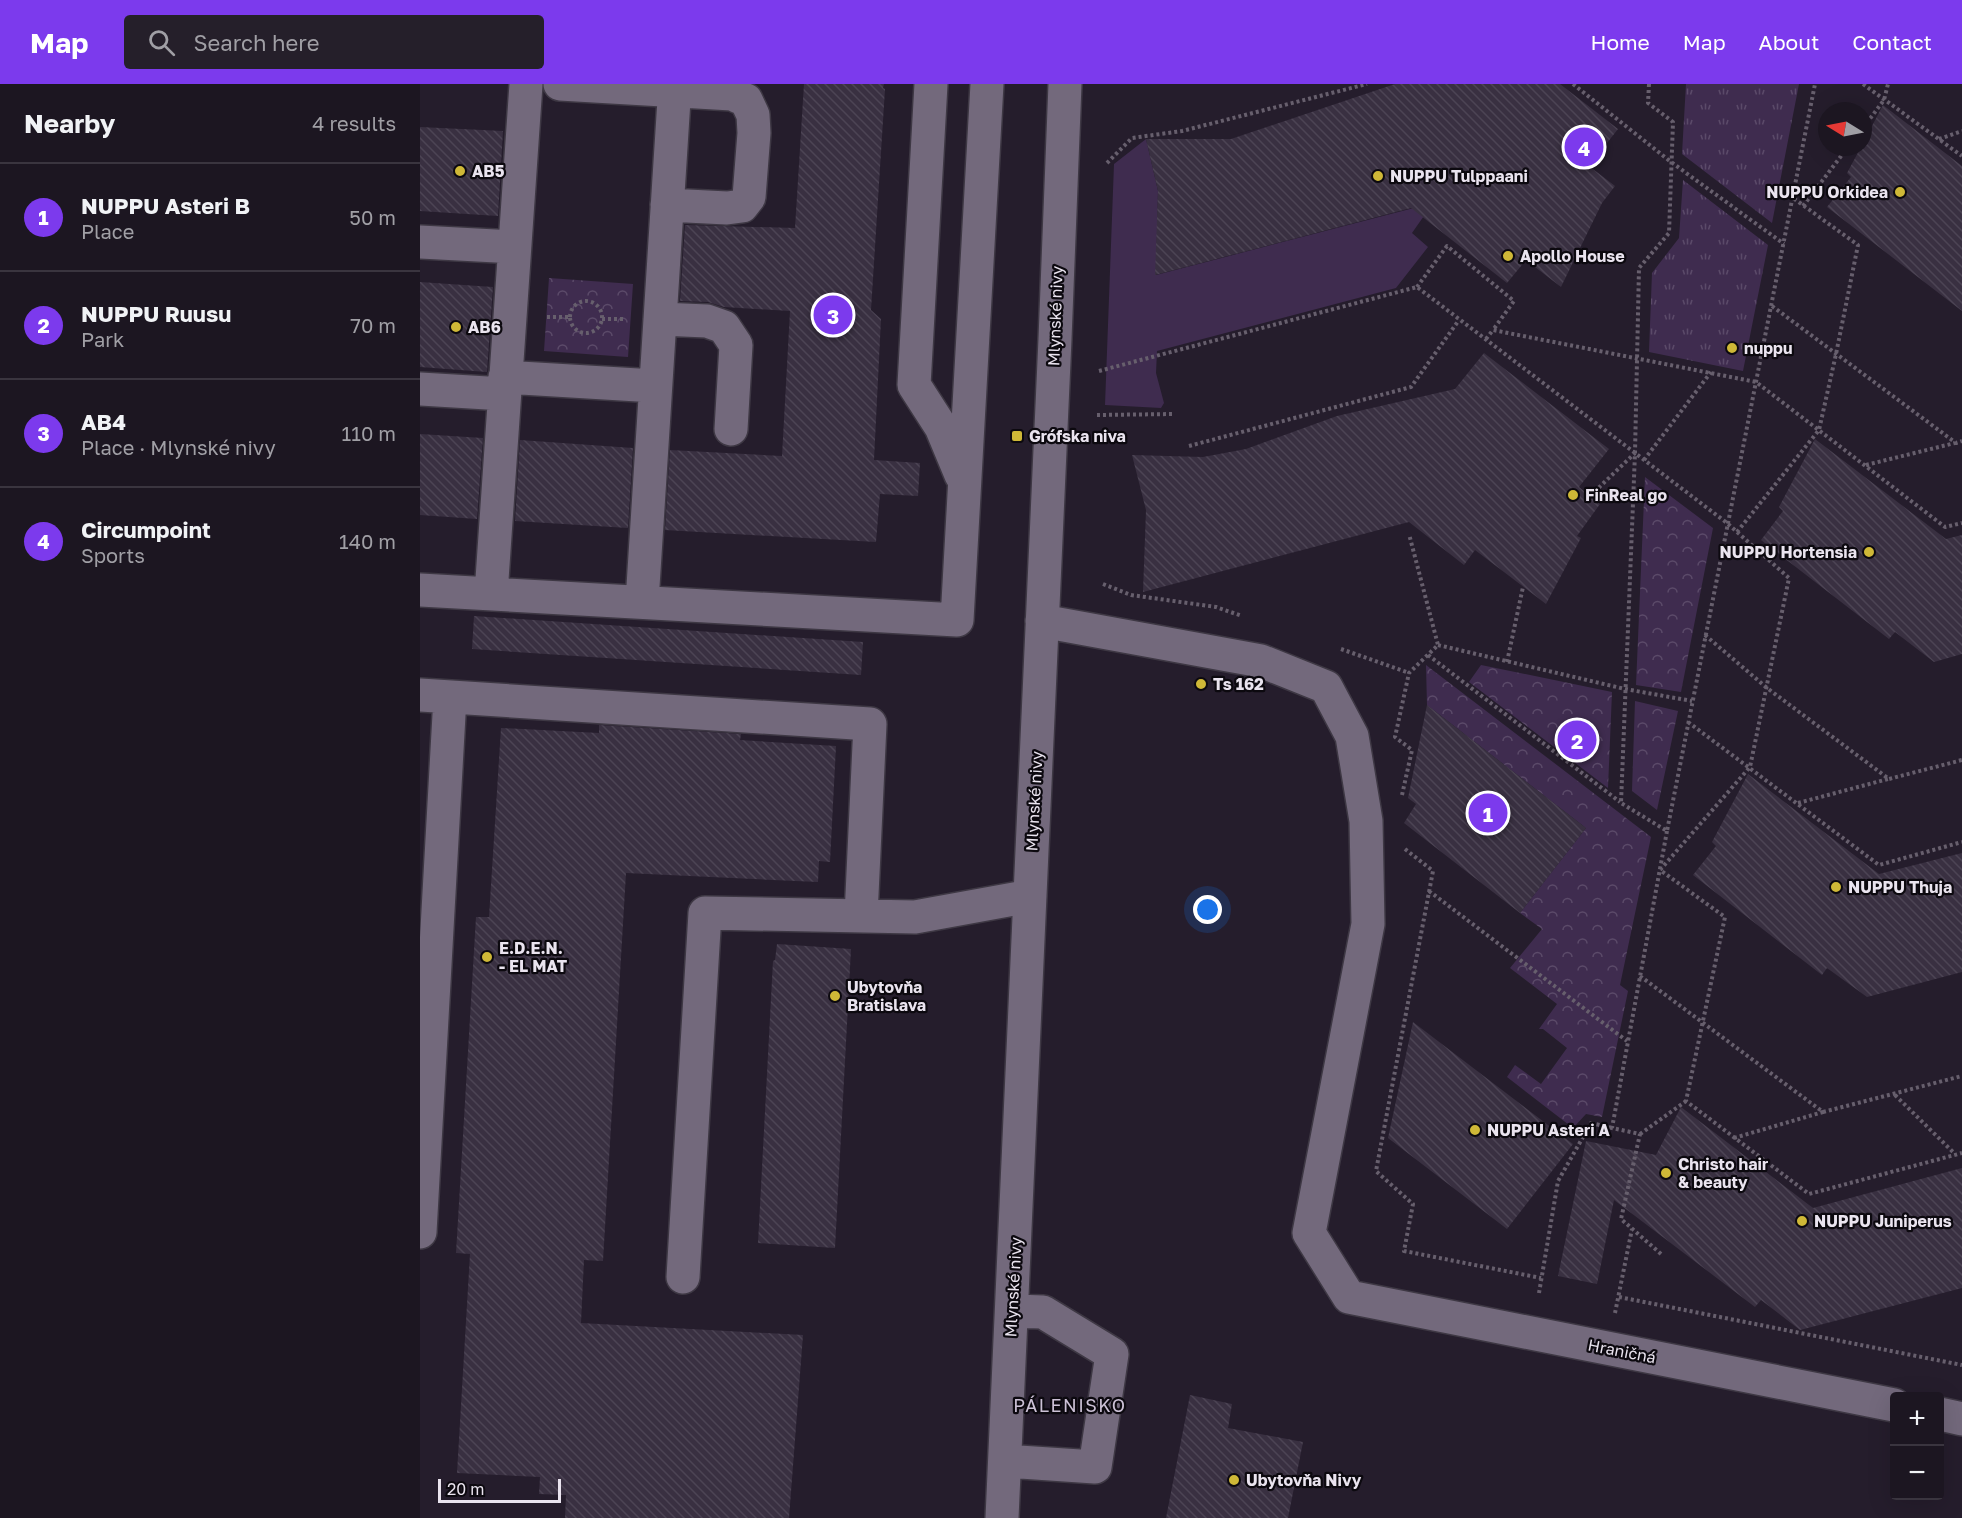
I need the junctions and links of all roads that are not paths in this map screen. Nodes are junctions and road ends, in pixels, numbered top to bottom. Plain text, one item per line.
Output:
1 (526, 84) edge
2 (560, 84) edge
3 (930, 84) edge
4 (987, 84) edge
5 (1065, 84) edge
6 (674, 88) edge
7 (667, 206) junction
8 (420, 242) edge
9 (514, 248) junction
10 (660, 319) junction
11 (505, 386) junction
12 (656, 386) junction
13 (420, 389) edge
14 (731, 429) dead end
15 (964, 482) junction
16 (420, 590) edge
17 (491, 594) junction
18 (642, 602) junction
19 (1042, 621) junction
20 (435, 696) edge
21 (1030, 896) junction
22 (861, 916) junction
23 (420, 1232) edge
24 (683, 1277) dead end
25 (1012, 1311) junction
26 (1890, 1404) edge
27 (1944, 1415) edge
28 (1962, 1419) edge
29 (1005, 1461) junction
30 (1002, 1518) edge

1 - 9 street
2 - 6 street
3 - 15 street
4 - 15 street
5 - 19 street, Mlynské nivy
6 - 7 street
6 - 7 street
7 - 10 street
8 - 9 street
9 - 11 street
10 - 12 street
10 - 14 street
11 - 12 street
11 - 13 street
11 - 17 street
12 - 18 street
15 - 18 street
16 - 17 street
17 - 18 street
19 - 21 street, Mlynské nivy
19 - 26 street, Hraničná
20 - 22 street
20 - 23 street
21 - 22 street
21 - 25 street, Mlynské nivy
22 - 24 street
25 - 29 street, Mlynské nivy
25 - 29 street
27 - 28 street
29 - 30 street, Mlynské nivy

